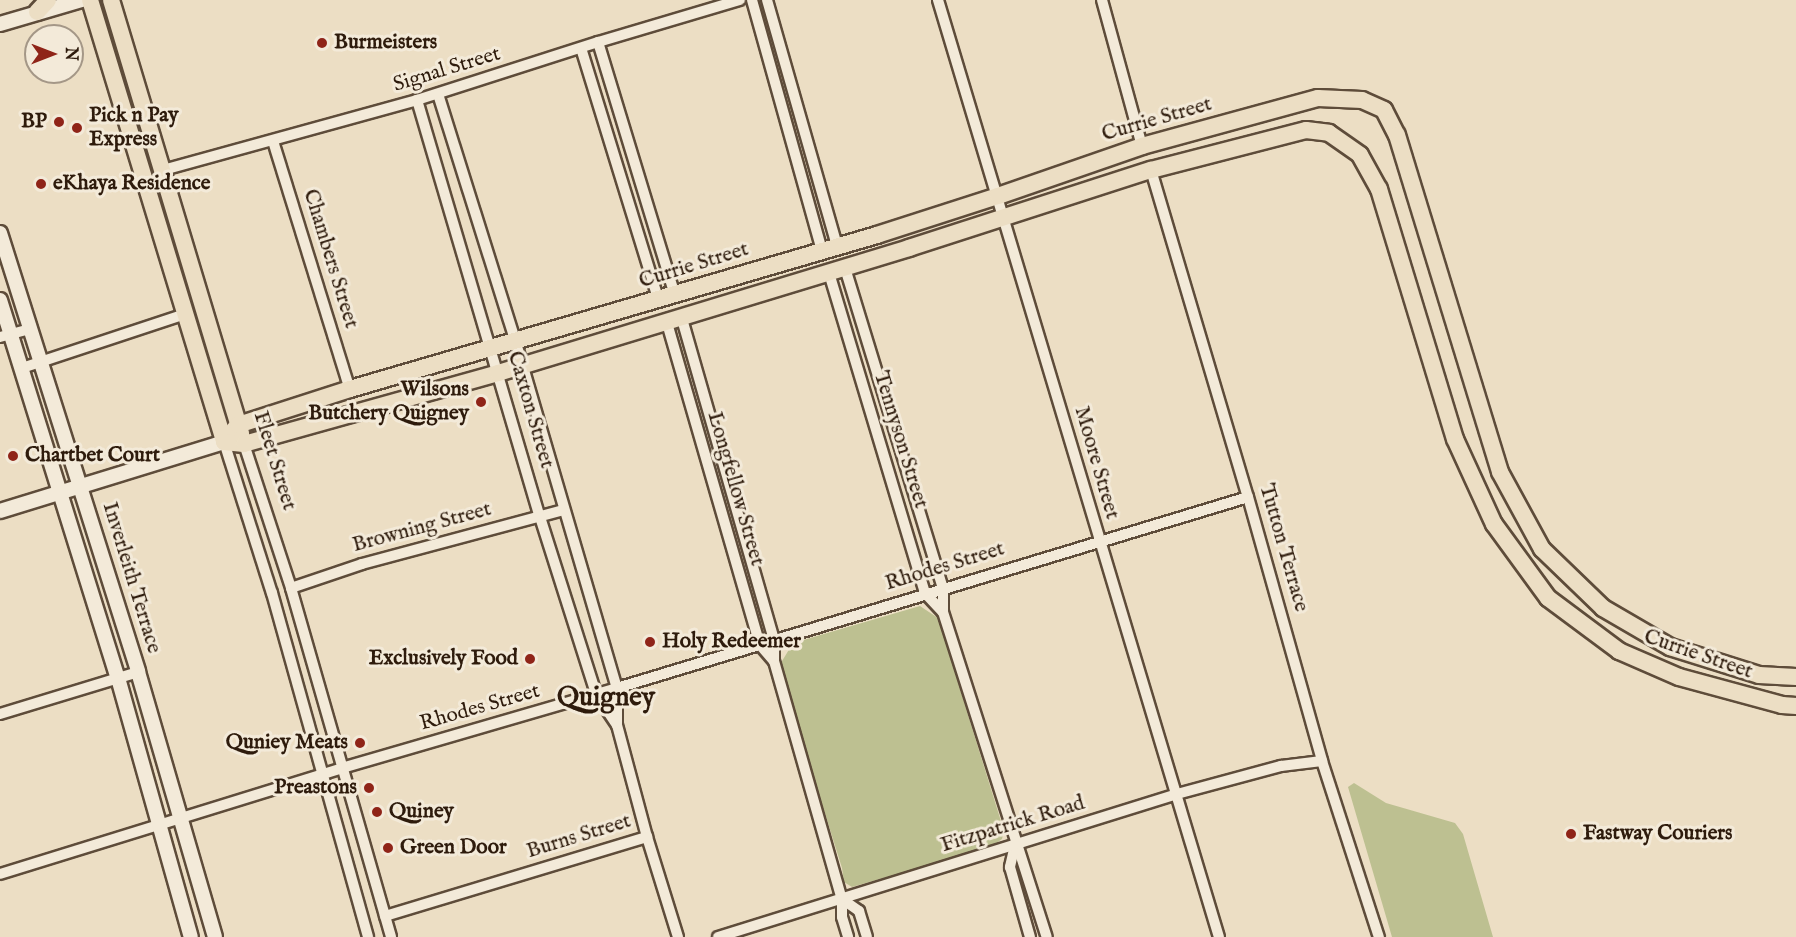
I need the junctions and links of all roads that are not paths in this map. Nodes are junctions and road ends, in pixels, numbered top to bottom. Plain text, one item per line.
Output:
1 (82, 0) edge
2 (90, 0) edge
3 (111, 0) edge
4 (740, 0) edge
5 (752, 0) edge
6 (767, 0) edge
7 (938, 0) edge
8 (1102, 0) edge
9 (43, 6) edge
10 (0, 24) edge
11 (598, 42) junction
12 (581, 48) junction
13 (137, 86) junction
14 (117, 91) junction
15 (438, 94) junction
16 (417, 100) junction
17 (273, 141) junction
18 (1142, 146) junction
19 (164, 170) junction
20 (1151, 170) junction
21 (998, 196) junction
22 (1004, 216) junction
23 (0, 233) edge
24 (830, 248) junction
25 (837, 271) junction
26 (667, 298) junction
27 (0, 300) edge
28 (185, 314) junction
29 (674, 321) junction
30 (29, 328) junction
31 (5, 335) edge
32 (516, 343) junction
33 (492, 350) junction
34 (41, 362) junction
35 (522, 366) junction
36 (22, 368) junction
37 (498, 373) junction
38 (350, 389) junction
39 (238, 425) junction
40 (224, 442) junction
41 (244, 444) junction
42 (81, 486) junction
43 (61, 492) junction
44 (1248, 497) junction
45 (564, 510) junction
46 (0, 511) edge
47 (540, 517) junction
48 (1098, 540) junction
49 (291, 588) junction
50 (943, 588) junction
51 (925, 593) junction
52 (943, 612) junction
53 (774, 640) junction
54 (760, 645) junction
55 (774, 661) junction
56 (138, 672) junction
57 (1796, 677) edge
58 (118, 678) junction
59 (617, 688) junction
60 (596, 694) junction
61 (1796, 706) edge
62 (0, 714) edge
63 (617, 725) junction
64 (1323, 761) junction
65 (342, 768) junction
66 (324, 774) junction
67 (1177, 794) junction
68 (183, 819) junction
69 (162, 826) junction
70 (647, 837) junction
71 (1015, 845) junction
72 (0, 874) edge
73 (843, 899) junction
74 (385, 916) junction
75 (191, 937) edge
76 (215, 937) edge
77 (368, 937) edge
78 (391, 937) edge
79 (678, 937) edge
80 (718, 937) edge
81 (848, 937) edge
82 (867, 937) edge
83 (1030, 937) edge
84 (1047, 937) edge
85 (1219, 937) edge
86 (1378, 937) edge

1 - 9 street
2 - 14 main road, Fleet Street
3 - 13 main road, Fleet Street
4 - 11 street, Signal Street
5 - 24 street
6 - 24 street
7 - 21 street, Moore Street
8 - 18 street
9 - 10 street
11 - 12 street, Signal Street
11 - 26 street
12 - 15 street, Signal Street
12 - 26 street
13 - 14 main road
13 - 19 main road, Fleet Street
14 - 28 main road, Fleet Street
15 - 16 street, Signal Street
15 - 32 street, Caxton Street
16 - 17 street, Signal Street
16 - 33 street, Caxton Street
17 - 19 street, Signal Street
17 - 38 street, Chambers Street
18 - 21 main road, Currie Street
18 - 57 main road, Currie Street
19 - 39 main road, Fleet Street
20 - 22 main road, Currie Street
20 - 44 street, Tutton Terrace
20 - 61 main road, Currie Street
21 - 22 street, Moore Street
21 - 24 main road, Currie Street
22 - 25 main road, Currie Street
22 - 48 street, Moore Street
23 - 30 street, Inverleith Terrace
24 - 26 main road, Currie Street
25 - 29 main road, Currie Street
25 - 50 street, Tennyson Street
25 - 51 street, Tennyson Street
26 - 32 main road, Currie Street
27 - 31 street, Inverleith Terrace
28 - 34 street
28 - 40 main road, Fleet Street
29 - 35 main road, Currie Street
29 - 53 street, Longfellow Street
29 - 54 street, Longfellow Street
30 - 31 street
30 - 34 street, Inverleith Terrace
31 - 36 street, Inverleith Terrace
32 - 33 main road, Currie Street
32 - 35 street, Caxton Street
33 - 37 street, Caxton Street
33 - 38 main road, Currie Street
34 - 36 street
34 - 42 street, Inverleith Terrace
35 - 37 main road, Currie Street
35 - 45 street, Caxton Street
36 - 43 street, Inverleith Terrace
37 - 41 main road, Currie Street
37 - 47 street, Caxton Street
38 - 39 main road, Currie Street
39 - 40 main road
39 - 41 main road, Fleet Street
40 - 41 main road, Currie Street
40 - 42 street, Currie Street
40 - 66 street, Fleet Street
41 - 49 street, Fleet Street
42 - 43 street, Currie Street
42 - 56 street, Inverleith Terrace
43 - 46 street, Currie Street
43 - 58 street, Inverleith Terrace
44 - 48 street, Rhodes Street
44 - 64 street, Tutton Terrace
45 - 47 street, Browning Street
45 - 59 street, Caxton Street
47 - 49 street, Browning Street
47 - 60 street, Caxton Street
48 - 50 street, Rhodes Street
48 - 67 street, Moore Street
49 - 65 street, Fleet Street
50 - 51 street, Rhodes Street
50 - 52 street, Tennyson Street
51 - 52 street, Tennyson Street
51 - 53 street, Rhodes Street
52 - 71 street, Tennyson Street
53 - 54 street, Rhodes Street
53 - 55 street, Longfellow Street
54 - 55 street, Longfellow Street
54 - 59 street, Rhodes Street
55 - 73 street, Longfellow Street
56 - 58 street
56 - 68 street, Inverleith Terrace
58 - 62 street
58 - 69 street, Inverleith Terrace
59 - 60 street, Rhodes Street
59 - 63 street, Caxton Street
60 - 63 street, Caxton Street
60 - 65 street, Rhodes Street
63 - 70 street, Caxton Street
64 - 67 street, Fitzpatrick Road
64 - 86 street, Tutton Terrace
65 - 66 street, Rhodes Street
65 - 74 street, Fleet Street
66 - 68 street, Rhodes Street
66 - 77 street, Fleet Street
67 - 71 street, Fitzpatrick Road
67 - 85 street, Moore Street
68 - 69 street, Rhodes Street
68 - 76 street, Inverleith Terrace
69 - 72 street, Rhodes Street
69 - 75 street, Inverleith Terrace
70 - 74 street, Burns Street
70 - 79 street, Caxton Street
71 - 73 street, Fitzpatrick Road
71 - 83 street, Tennyson Street
71 - 84 street, Tennyson Street
73 - 80 street, Fitzpatrick Road
73 - 81 street, Longfellow Street
73 - 82 street, Longfellow Street
74 - 78 street, Fleet Street

